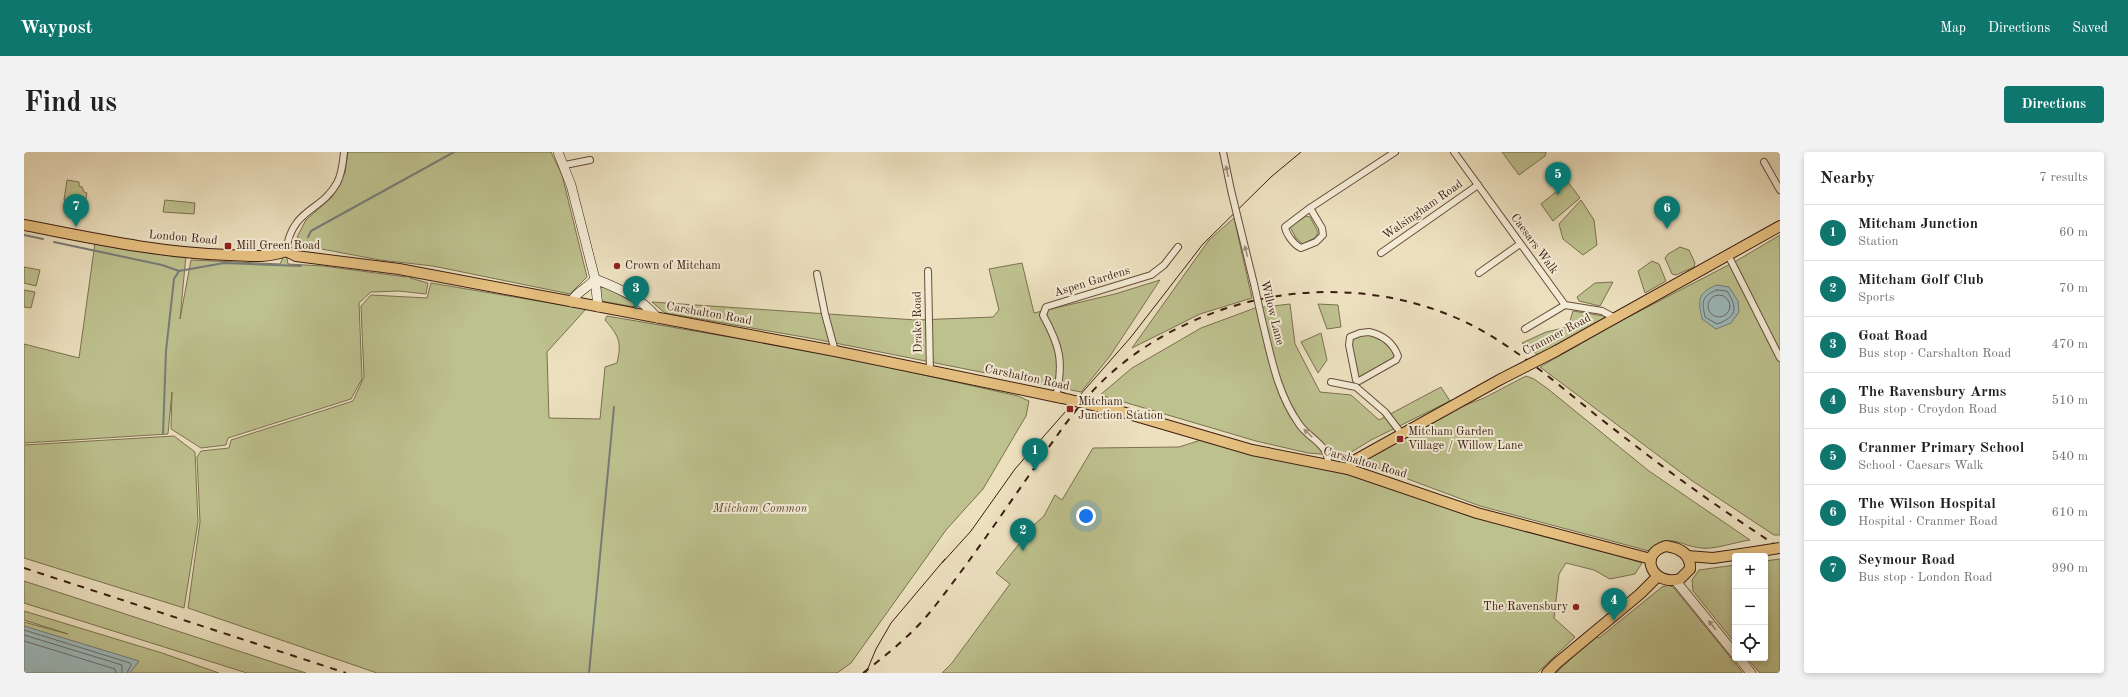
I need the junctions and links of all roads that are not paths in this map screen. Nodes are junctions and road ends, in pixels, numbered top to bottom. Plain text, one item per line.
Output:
1 (344, 152) edge
2 (558, 152) edge
3 (1224, 152) edge
4 (1395, 152) edge
5 (1454, 152) edge
6 (590, 160) dead end
7 (1764, 162) dead end
8 (565, 165) junction
9 (1478, 185) junction
10 (1780, 190) edge
11 (1310, 208) junction
12 (24, 225) edge
13 (1780, 226) edge
14 (1520, 244) junction
15 (1178, 247) dead end
16 (286, 251) junction
17 (1381, 253) dead end
18 (1728, 255) junction
19 (928, 271) dead end
20 (1479, 273) dead end
21 (817, 274) dead end
22 (595, 279) junction
23 (571, 302) junction
24 (1565, 305) junction
25 (598, 307) junction
26 (657, 318) junction
27 (1615, 318) junction
28 (1525, 329) dead end
29 (835, 351) junction
30 (1780, 358) edge
31 (930, 372) junction
32 (1331, 382) dead end
33 (1357, 384) junction
34 (1059, 397) junction
35 (1401, 433) junction
36 (1328, 464) junction
37 (1348, 469) junction
38 (1780, 548) edge
39 (1651, 559) junction
40 (1689, 561) junction
41 (1658, 576) junction
42 (1675, 580) junction
43 (1732, 650) edge
44 (1741, 661) edge
45 (1547, 673) edge
46 (1751, 673) edge

1 - 16 street
2 - 8 street
36 -> 3 street, Willow Lane, bridge
4 - 11 street
5 - 9 street, Caesars Walk
6 - 8 street
7 - 10 street
8 - 22 street
9 - 14 street, Caesars Walk
9 - 17 street, Walsingham Road
11 - 11 street
12 - 16 main road, London Road
13 - 18 main road, Cranmer Road
14 - 20 street
14 - 24 street, Caesars Walk
15 - 34 street, Aspen Gardens
16 - 23 main road, Carshalton Road
18 - 27 main road, Cranmer Road
18 - 30 street
19 - 31 street, Drake Road
21 - 29 street
22 - 23 street
22 - 25 street
22 - 26 street
23 - 25 main road, Carshalton Road
24 - 27 street
24 - 28 street
25 - 26 main road, Carshalton Road
26 - 29 main road, Carshalton Road
27 - 35 main road, Cranmer Road, bridge
29 - 31 main road, Carshalton Road
31 - 34 main road, Carshalton Road
32 - 33 street
33 - 33 street
33 - 35 street
34 - 36 main road, Carshalton Road, bridge
35 - 37 main road, Cranmer Road
36 - 37 main road, Carshalton Road
37 - 39 main road, Carshalton Road
38 - 40 main road, bridge
39 - 40 main road
39 - 41 main road
40 - 42 main road
41 - 42 main road
41 - 45 main road
43 -> 42 street
44 - 46 street

